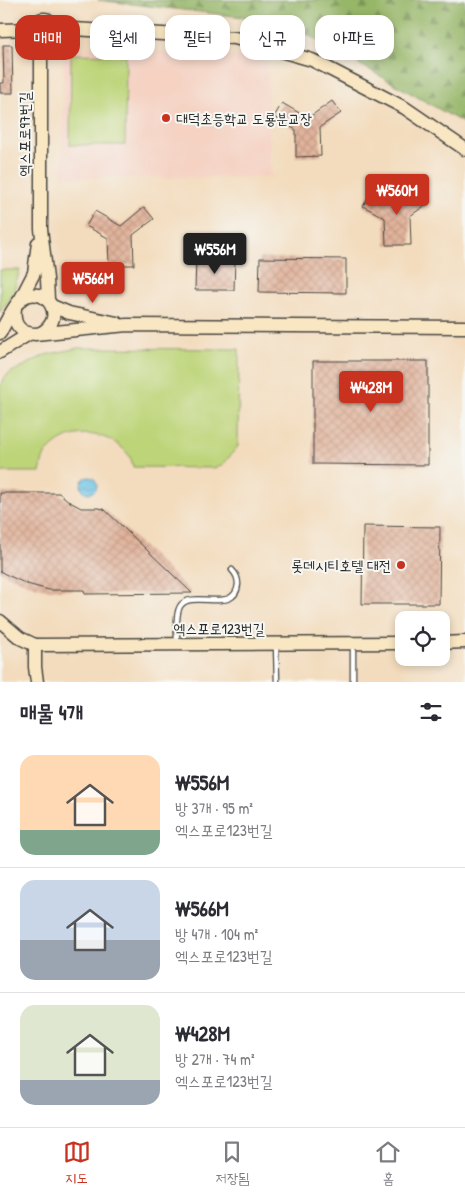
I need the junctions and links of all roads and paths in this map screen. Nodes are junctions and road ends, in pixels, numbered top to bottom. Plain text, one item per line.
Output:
1 (80, 29) edge
2 (0, 30) edge
3 (15, 32) edge
4 (38, 60) edge
5 (465, 149) edge
6 (41, 228) junction
7 (50, 303) junction
8 (17, 305) junction
9 (127, 325) junction
10 (465, 327) edge
11 (0, 333) edge
12 (35, 333) junction
13 (0, 352) edge
14 (232, 570) dead end
15 (0, 621) edge
16 (465, 642) edge
17 (353, 643) junction
18 (395, 643) edge
19 (450, 643) edge
20 (177, 644) junction
21 (276, 644) junction
22 (35, 645) junction
23 (37, 682) edge
24 (277, 682) edge
25 (353, 682) edge

1 - 5 street
2 - 3 street
4 - 6 street, 엑스포로97번길
6 - 7 street
6 - 8 street
7 - 8 street
7 - 9 street
7 - 12 street
8 - 11 street
8 - 12 street
9 - 10 street
9 - 12 street
12 - 13 street
14 - 20 lane
15 - 22 street
16 - 19 street
17 - 18 street, 엑스포로123번길
17 - 21 street, 엑스포로123번길
17 - 25 lane
20 - 21 street, 엑스포로123번길
20 - 22 street, 엑스포로123번길
21 - 24 lane
22 - 23 street

